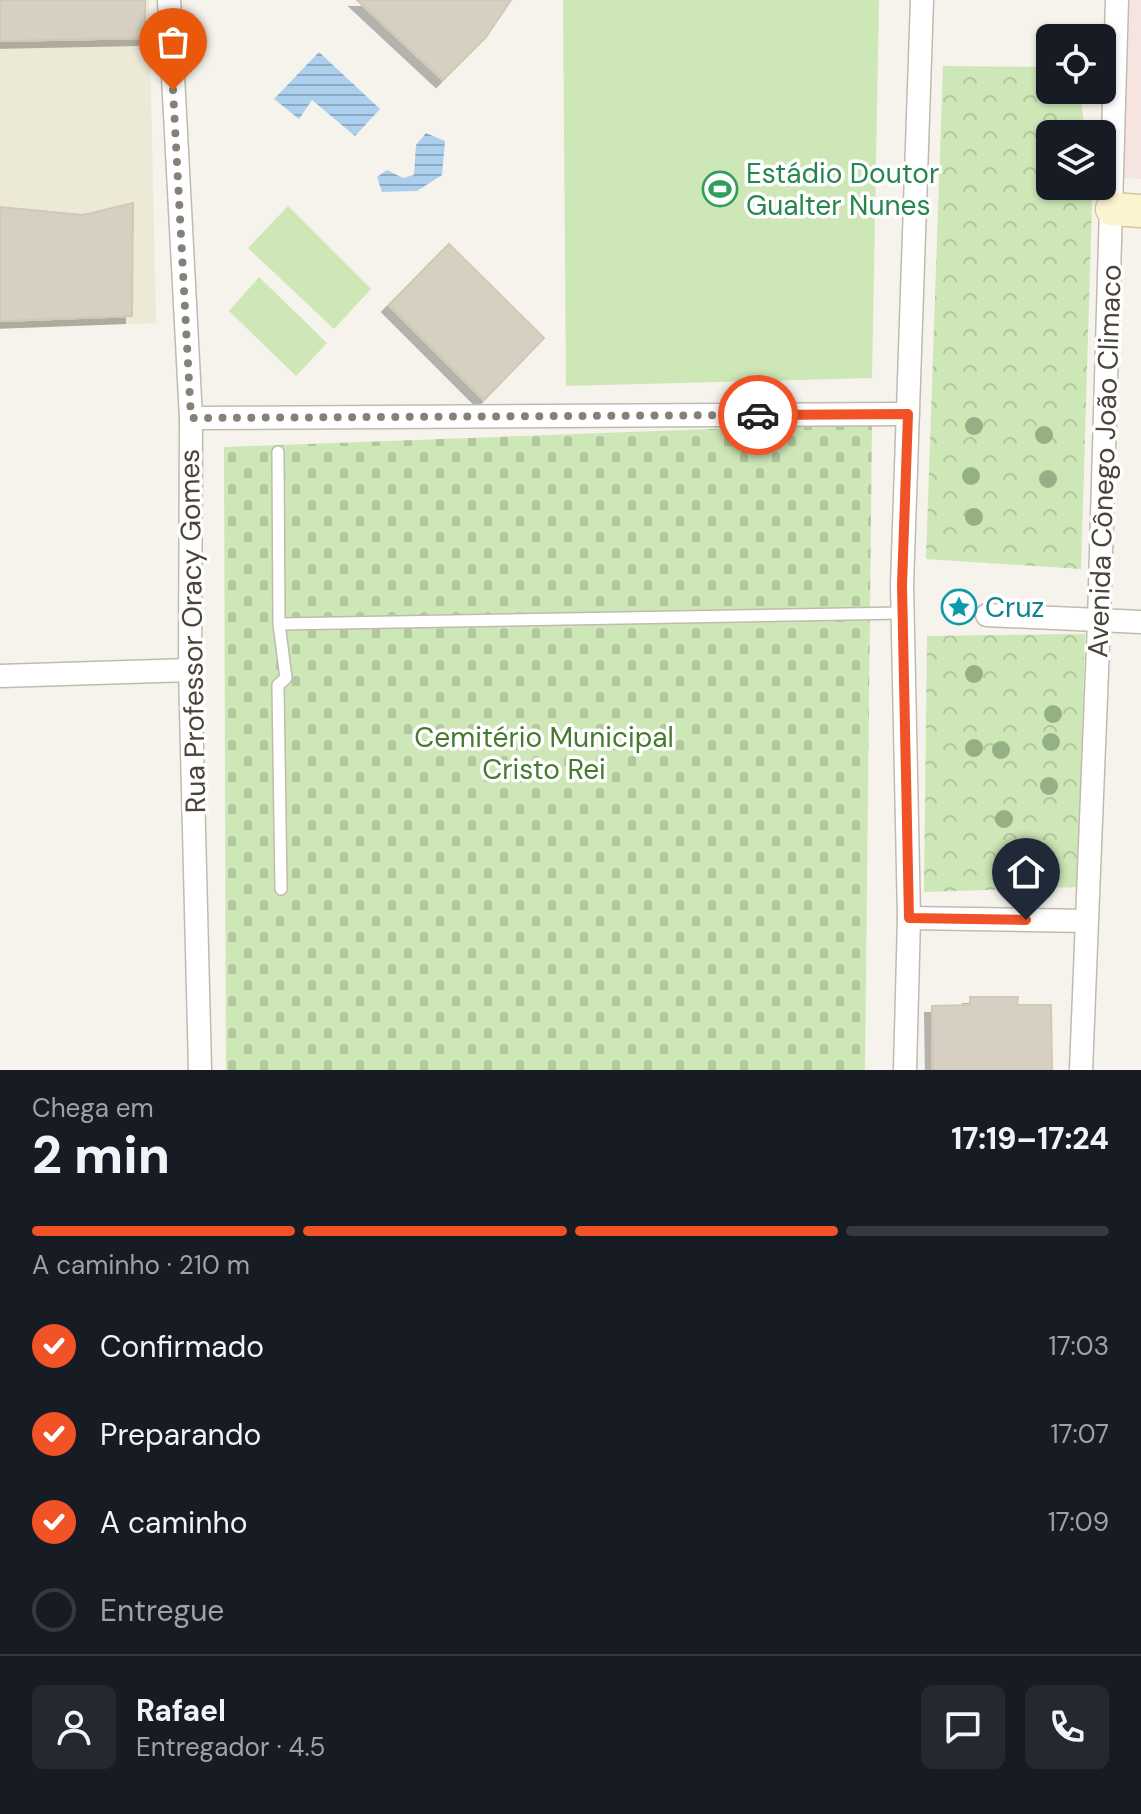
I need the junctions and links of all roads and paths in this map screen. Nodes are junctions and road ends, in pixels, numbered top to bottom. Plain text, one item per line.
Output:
1 (169, 0) edge
2 (922, 0) edge
3 (1117, 0) edge
4 (1127, 210) edge
5 (908, 414) junction
6 (191, 418) junction
7 (278, 452) dead end
8 (902, 613) junction
9 (987, 615) dead end
10 (1099, 621) junction
11 (1141, 622) edge
12 (279, 624) junction
13 (190, 670) junction
14 (0, 676) edge
15 (281, 889) dead end
16 (909, 918) junction
17 (1085, 921) junction
18 (200, 1070) edge
19 (905, 1070) edge
20 (1081, 1070) edge

1 - 6 street, Rua Professor Oracy Gomes
2 - 5 street
3 - 4 street, Avenida Cônego João Climaco
4 - 10 street, Avenida Cônego João Climaco
5 - 6 street
5 - 8 street
6 - 13 street, Rua Professor Oracy Gomes
7 - 12 lane
8 - 12 lane
8 - 16 street
9 - 10 street
10 - 11 street
10 - 17 street, Avenida Cônego João Climaco
12 - 15 lane
13 - 14 street
13 - 18 street, Rua Professor Oracy Gomes
16 - 17 street
16 - 19 street
17 - 20 street, Avenida Cônego João Climaco

